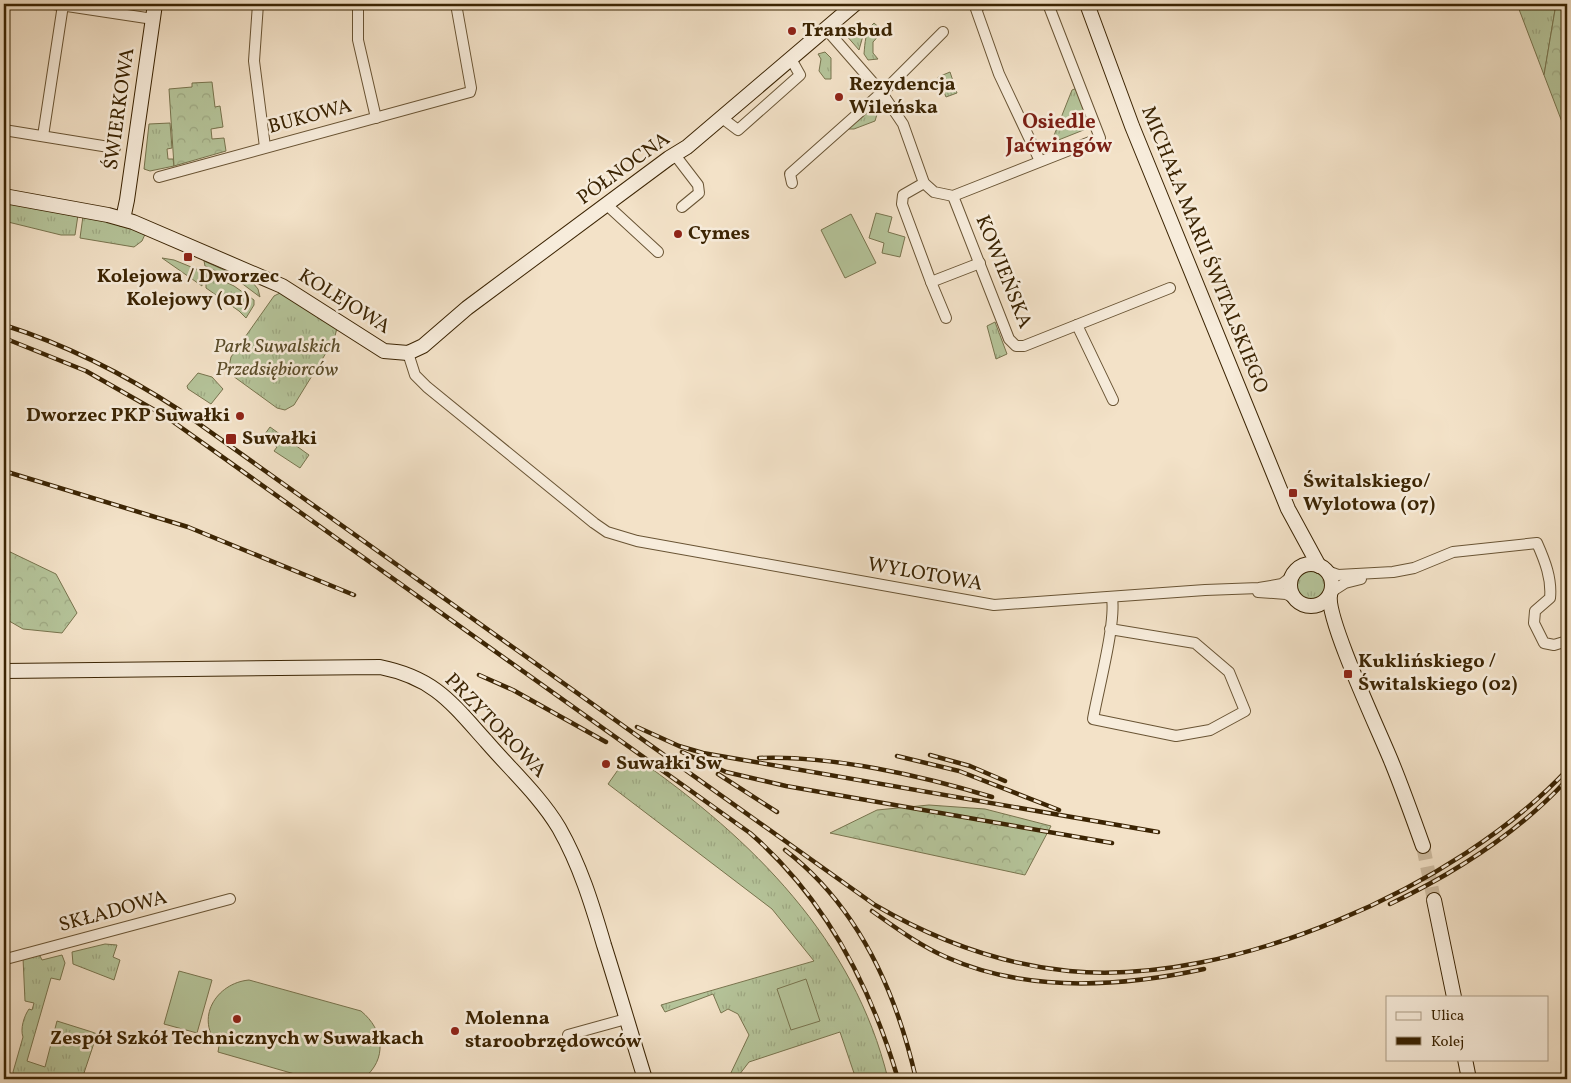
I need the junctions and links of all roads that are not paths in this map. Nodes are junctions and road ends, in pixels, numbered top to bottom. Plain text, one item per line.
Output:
1 (58, 4) edge
2 (154, 4) edge
3 (258, 4) edge
4 (358, 4) edge
5 (456, 4) edge
6 (855, 4) edge
7 (982, 4) edge
8 (1048, 4) edge
9 (1087, 4) edge
10 (152, 19) junction
11 (826, 29) junction
12 (943, 32) dead end
13 (882, 93) junction
14 (376, 118) junction
15 (4, 130) edge
16 (43, 136) junction
17 (265, 147) junction
18 (115, 148) dead end
19 (675, 155) junction
20 (1040, 161) junction
21 (159, 178) dead end
22 (792, 183) dead end
23 (924, 183) junction
24 (4, 196) edge
25 (953, 196) junction
26 (607, 205) junction
27 (682, 206) dead end
28 (123, 218) junction
29 (658, 252) dead end
30 (980, 263) junction
31 (931, 282) junction
32 (1170, 288) dead end
33 (946, 318) dead end
34 (1077, 325) junction
35 (408, 353) junction
36 (1113, 400) dead end
37 (1288, 510) junction
38 (607, 532) joint
39 (1323, 568) junction
40 (1295, 572) junction
41 (1383, 573) junction
42 (1242, 589) junction
43 (1330, 593) junction
44 (1112, 598) junction
45 (1294, 598) junction
46 (1309, 606) junction
47 (1110, 629) junction
48 (1567, 641) edge
49 (1343, 646) junction
50 (4, 672) edge
51 (1422, 846) tunnel mouth
52 (230, 899) dead end
53 (1434, 900) tunnel mouth
54 (6, 959) dead end
55 (1454, 996) edge
56 (626, 1019) junction
57 (568, 1035) dead end
58 (1465, 1060) edge
59 (645, 1079) edge
60 (1469, 1079) edge

1 - 10 street
1 - 16 street
2 - 10 street, ŚWIERKOWA
3 - 17 street
4 - 14 street
5 - 14 street, BUKOWA
6 - 11 street, PÓŁNOCNA
7 - 20 street
8 - 20 street
9 - 37 street, MICHAŁA MARII ŚWITALSKIEGO
10 - 28 street, ŚWIERKOWA
11 - 13 street
11 - 19 street, PÓŁNOCNA
12 - 13 street
13 - 22 street
13 - 23 street
14 - 17 street, BUKOWA
15 - 16 street
16 - 18 street
17 - 21 street, BUKOWA
19 - 26 street, PÓŁNOCNA
19 - 27 street
20 - 25 street
23 - 25 street
23 - 31 street
24 - 28 street, KOLEJOWA
25 - 30 street, KOWIEŃSKA
26 - 29 street
26 - 35 street, PÓŁNOCNA
28 - 35 street, KOLEJOWA
30 - 31 street
30 - 34 street, KOWIEŃSKA
31 - 33 street
32 - 34 street, KOWIEŃSKA
34 - 36 street
35 - 38 street, KOLEJOWA
37 - 39 street, MICHAŁA MARII ŚWITALSKIEGO
37 - 40 street, MICHAŁA MARII ŚWITALSKIEGO
38 - 44 street, WYLOTOWA
39 - 40 street
39 - 41 street
39 - 43 street
40 - 42 street, WYLOTOWA
40 - 45 street
41 - 43 street
41 - 48 street
42 - 44 street, WYLOTOWA
42 - 45 street, WYLOTOWA
43 - 46 street
43 - 49 street
44 - 47 street
45 - 46 street
46 - 49 street
47 - 47 street
49 - 51 street
50 - 56 street, PRZYTOROWA
52 - 54 street, SKŁADOWA
53 - 55 street
56 - 57 street
56 - 59 street, PRZYTOROWA
58 - 60 street

